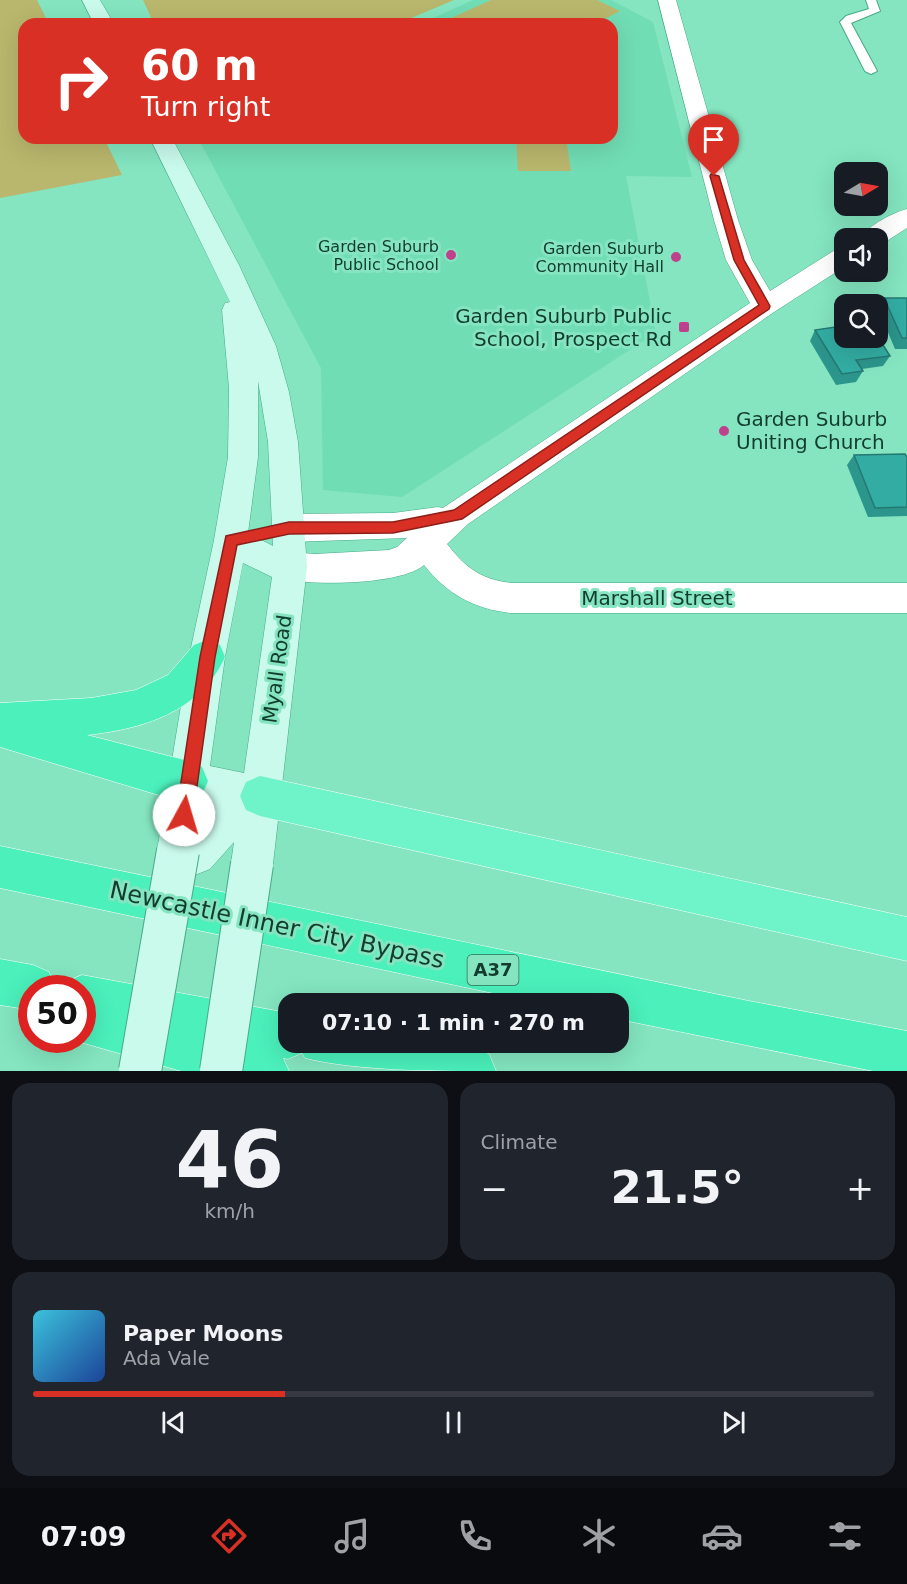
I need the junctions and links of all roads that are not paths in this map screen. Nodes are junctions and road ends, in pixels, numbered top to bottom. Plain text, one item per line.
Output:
1 (91, 0) edge
2 (667, 0) edge
3 (871, 0) edge
4 (101, 18) edge
5 (871, 71) dead end
6 (164, 144) edge
7 (907, 217) edge
8 (888, 229) edge
9 (834, 262) edge
10 (231, 272) junction
11 (765, 306) junction
12 (289, 528) junction
13 (421, 534) junction
14 (231, 540) junction
15 (290, 567) junction
16 (907, 598) edge
17 (207, 657) junction
18 (0, 721) edge
19 (0, 728) edge
20 (188, 781) junction
21 (260, 796) junction
22 (187, 852) junction
23 (0, 867) edge
24 (907, 939) edge
25 (0, 982) edge
26 (18, 985) edge
27 (0, 997) edge
28 (96, 1001) edge
29 (18, 1002) edge
30 (96, 1024) edge
31 (278, 1034) edge
32 (378, 1053) edge
33 (907, 1053) edge
34 (140, 1071) edge
35 (221, 1071) edge
36 (265, 1071) edge
37 (472, 1071) edge

1 - 4 main road
2 - 11 street
3 - 5 lane
6 - 10 main road, Myall Road
7 - 8 street
9 - 11 street
10 - 12 main road, Myall Road
10 - 14 main road, Myall Road
11 - 13 street
12 - 13 street
12 - 14 main road
12 - 15 main road, Myall Road
13 - 15 street
13 - 16 street, Marshall Street
14 - 15 main road
14 - 17 main road, Myall Road
15 - 21 main road, Myall Road
17 - 18 highway
17 - 20 main road, Myall Road
19 - 20 highway
20 - 21 main road
20 - 22 main road, Myall Road
21 - 22 main road
21 - 24 highway
21 - 35 main road, Myall Road, bridge
22 - 34 main road, bridge
23 - 33 highway, Newcastle Inner City Bypass / A37
25 - 26 highway
27 - 29 highway
28 - 31 highway
30 - 36 highway
32 - 37 highway

